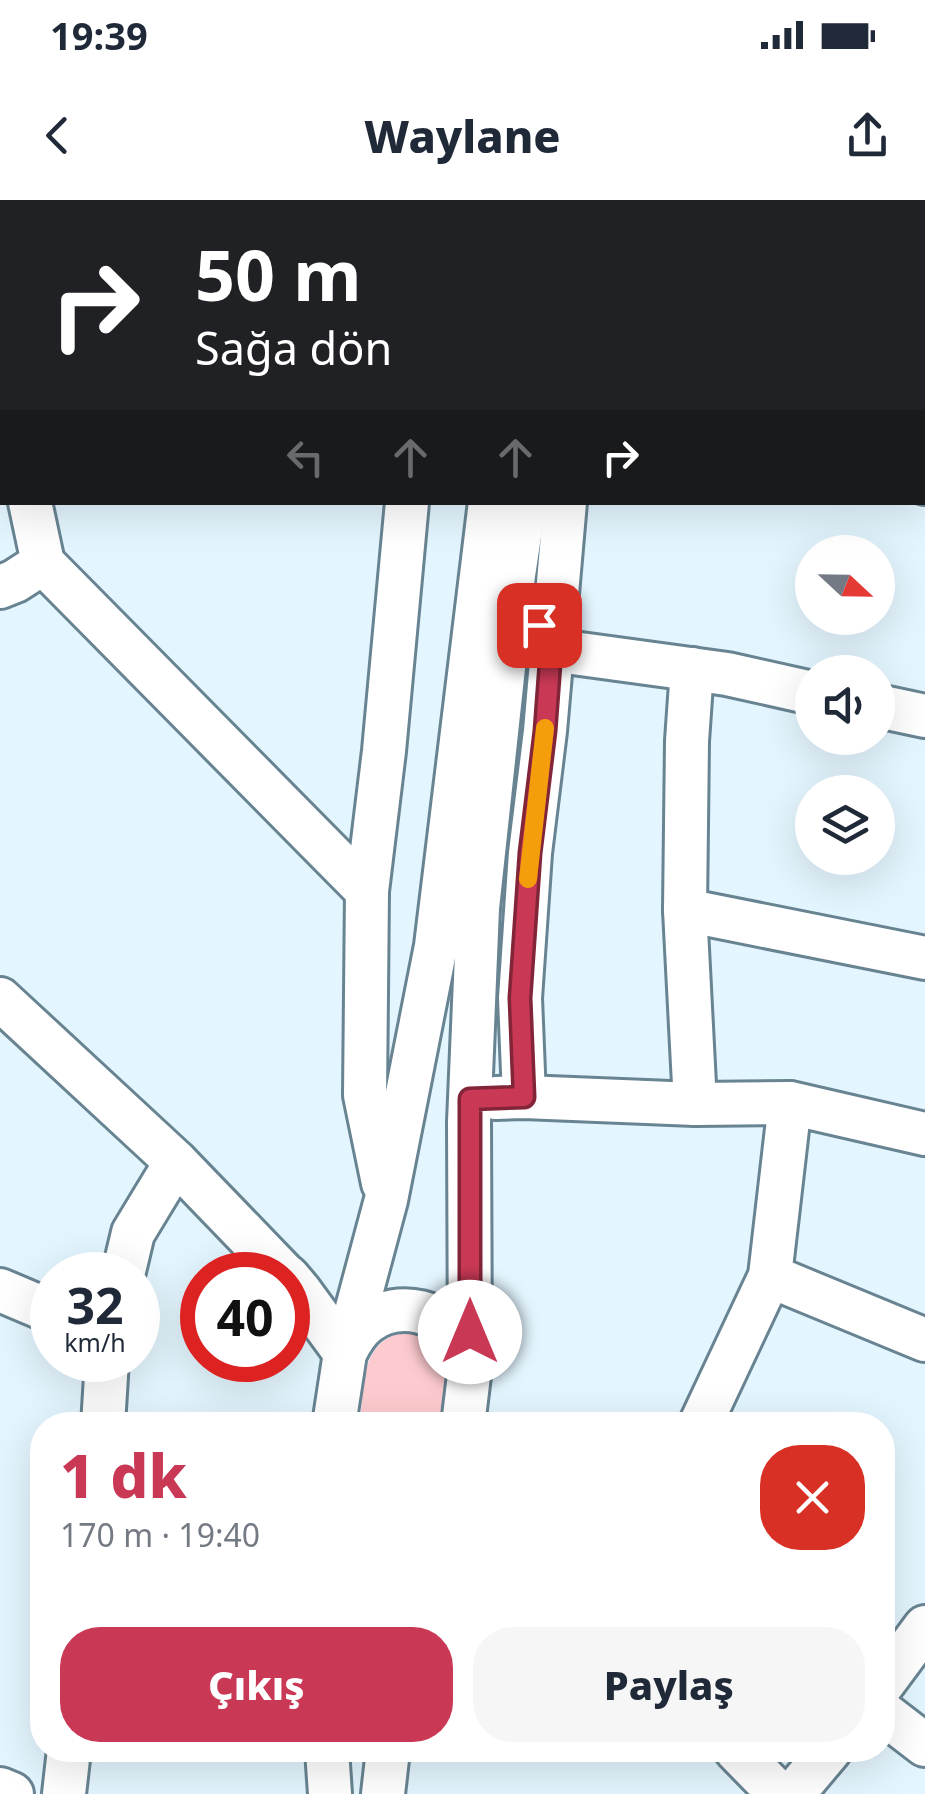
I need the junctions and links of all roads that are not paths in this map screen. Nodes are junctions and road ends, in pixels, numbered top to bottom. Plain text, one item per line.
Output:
1 (31, 505) edge
2 (407, 505) edge
3 (490, 505) edge
4 (526, 505) edge
5 (564, 505) edge
6 (43, 563) junction
7 (514, 575) junction
8 (0, 587) edge
9 (551, 650) junction
10 (692, 669) junction
11 (795, 689) edge
12 (895, 710) edge
13 (925, 716) edge
14 (368, 892) junction
15 (685, 910) junction
16 (925, 958) edge
17 (0, 999) edge
18 (524, 1097) junction
19 (470, 1099) junction
20 (790, 1103) junction
21 (695, 1104) junction
22 (925, 1134) edge
23 (176, 1162) junction
24 (386, 1200) junction
25 (128, 1252) edge
26 (263, 1252) edge
27 (770, 1276) junction
28 (0, 1290) edge
29 (310, 1293) edge
30 (30, 1303) edge
31 (310, 1306) edge
32 (374, 1311) junction
33 (925, 1340) edge
34 (345, 1353) junction
35 (470, 1367) junction
36 (106, 1382) edge
37 (104, 1412) edge
38 (336, 1412) edge
39 (464, 1412) edge
40 (485, 1412) edge
41 (706, 1412) edge
42 (925, 1627) edge
43 (895, 1667) edge
44 (895, 1722) edge
45 (925, 1745) edge
46 (68, 1762) edge
47 (329, 1762) edge
48 (387, 1762) edge
49 (748, 1762) edge
50 (820, 1762) edge
51 (0, 1789) edge
52 (12, 1794) edge
53 (64, 1794) edge
54 (330, 1794) edge
55 (384, 1794) edge
56 (779, 1794) edge
57 (792, 1794) edge

1 - 6 street
2 - 14 street
3 - 24 street
4 - 7 street
5 - 9 street
6 - 8 street
6 - 14 street
7 - 9 street
7 - 19 street
9 - 10 street
9 - 18 street
10 - 11 street
10 - 15 street
12 - 13 street
14 - 24 street
15 - 16 street
15 - 21 street
17 - 23 street
18 - 19 street
18 - 21 street
19 - 35 street
20 - 21 street
20 - 22 street
20 - 27 street
23 - 25 street
23 - 26 street
24 - 32 street
27 - 33 street
27 - 41 street
28 - 30 street
29 - 32 street
31 - 34 street
32 - 34 street
32 - 35 street
34 - 38 street
35 - 39 street
35 - 40 street
36 - 37 street
42 - 43 street
44 - 45 street
46 - 53 street
47 - 54 street
48 - 55 street
49 - 56 street
50 - 57 street
51 - 52 street

